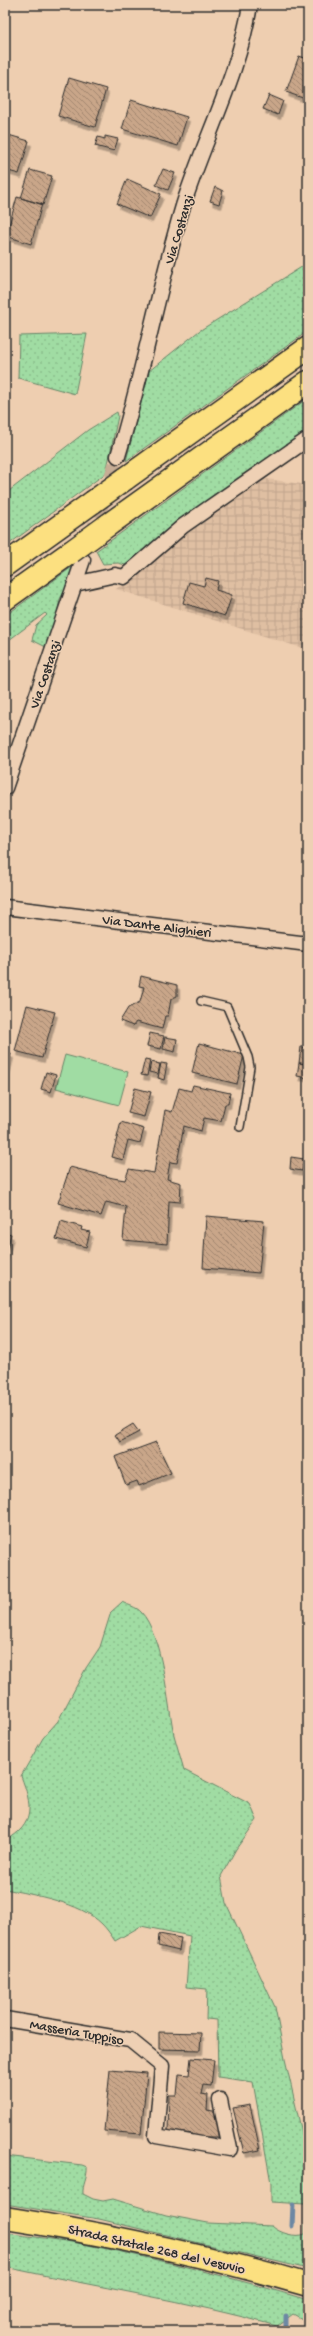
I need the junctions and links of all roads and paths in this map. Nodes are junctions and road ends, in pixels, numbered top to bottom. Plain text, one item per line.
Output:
1 (250, 5) edge
2 (308, 348) edge
3 (308, 382) edge
4 (308, 439) edge
5 (118, 456) tunnel mouth
6 (77, 556) junction
7 (5, 565) edge
8 (75, 584) junction
9 (5, 599) edge
10 (5, 788) edge
11 (5, 907) edge
12 (308, 944) edge
13 (201, 1001) dead end
14 (240, 1127) dead end
15 (5, 2019) edge
16 (220, 2100) dead end
17 (5, 2218) edge
18 (308, 2285) edge

1 - 5 street, Via Costanzi
2 - 7 highway, bridge
3 - 6 highway, bridge
4 - 8 street
6 - 8 street, Via Costanzi
6 - 9 highway
8 - 10 street, Via Costanzi
11 - 12 street, Via Dante Alighieri
13 - 14 lane
15 - 16 street, Masseria Tuppiso
17 - 18 highway, Strada Statale 268 del Vesuvio

